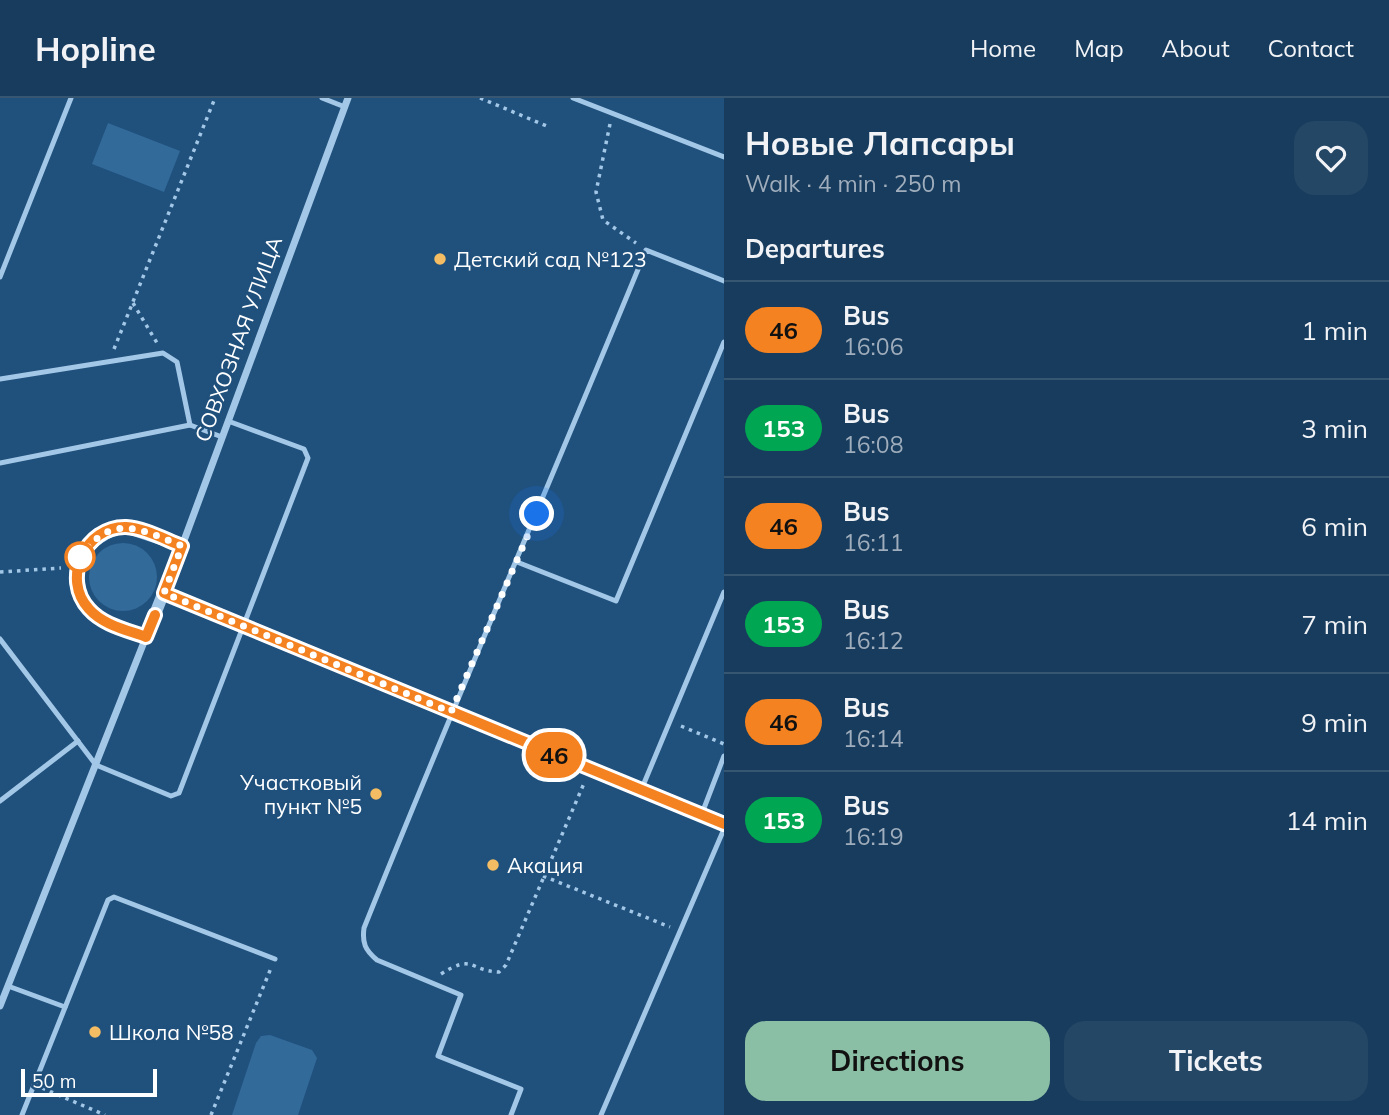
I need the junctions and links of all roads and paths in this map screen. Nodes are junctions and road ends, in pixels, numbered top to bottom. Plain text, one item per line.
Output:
1 (71, 98) edge
2 (215, 98) edge
3 (322, 98) edge
4 (348, 98) edge
5 (480, 98) edge
6 (573, 98) edge
7 (345, 107) junction
8 (613, 112) junction
9 (549, 127) dead end
10 (724, 157) edge
11 (646, 250) junction
12 (0, 277) edge
13 (724, 281) edge
14 (133, 303) junction
15 (724, 342) edge
16 (163, 352) junction
17 (109, 362) junction
18 (0, 379) edge
19 (228, 421) junction
20 (190, 425) junction
21 (222, 437) junction
22 (0, 463) edge
23 (182, 546) junction
24 (517, 562) junction
25 (78, 567) junction
26 (0, 572) edge
27 (724, 592) edge
28 (164, 593) junction
29 (244, 625) junction
30 (146, 637) junction
31 (0, 639) edge
32 (451, 712) junction
33 (669, 721) junction
34 (78, 741) junction
35 (724, 744) edge
36 (724, 756) edge
37 (96, 765) junction
38 (590, 769) junction
39 (641, 791) junction
40 (0, 801) edge
41 (701, 816) junction
42 (724, 826) edge
43 (543, 876) junction
44 (679, 931) junction
45 (275, 959) joint
46 (429, 982) junction
47 (8, 986) junction
48 (0, 1006) edge
49 (65, 1007) junction
50 (34, 1085) junction
51 (22, 1115) edge
52 (105, 1115) edge
53 (211, 1115) edge
54 (511, 1115) edge
55 (601, 1115) edge

1 - 12 lane
2 - 14 path
3 - 7 lane
4 - 7 street, СОВХОЗНАЯ УЛИЦА
5 - 9 path
6 - 8 lane
7 - 19 street, СОВХОЗНАЯ УЛИЦА
8 - 10 lane
8 - 11 path
11 - 13 lane
11 - 24 lane
14 - 16 path
14 - 17 path
15 - 24 lane
16 - 17 lane
16 - 20 lane
17 - 18 lane
19 - 21 street, СОВХОЗНАЯ УЛИЦА
19 - 29 lane
20 - 21 lane
20 - 22 lane
21 - 23 street, СОВХОЗНАЯ УЛИЦА
23 - 25 street
23 - 28 street, СОВХОЗНАЯ УЛИЦА
24 - 32 lane
25 - 26 path
25 - 30 street
27 - 33 lane
28 - 29 street
28 - 30 street, СОВХОЗНАЯ УЛИЦА
29 - 32 street
29 - 37 lane
30 - 37 street, СОВХОЗНАЯ УЛИЦА
31 - 34 lane
32 - 38 street
32 - 46 lane
33 - 35 path
33 - 39 lane
34 - 37 lane
34 - 40 lane
36 - 41 lane
37 - 47 street, СОВХОЗНАЯ УЛИЦА
38 - 39 street
38 - 43 path
39 - 41 street
41 - 42 street
42 - 44 lane
43 - 44 path
43 - 46 path
44 - 55 lane
45 - 49 lane
45 - 53 path
46 - 54 lane
47 - 48 street, СОВХОЗНАЯ УЛИЦА
47 - 49 lane
49 - 50 lane
50 - 51 lane
50 - 52 path

